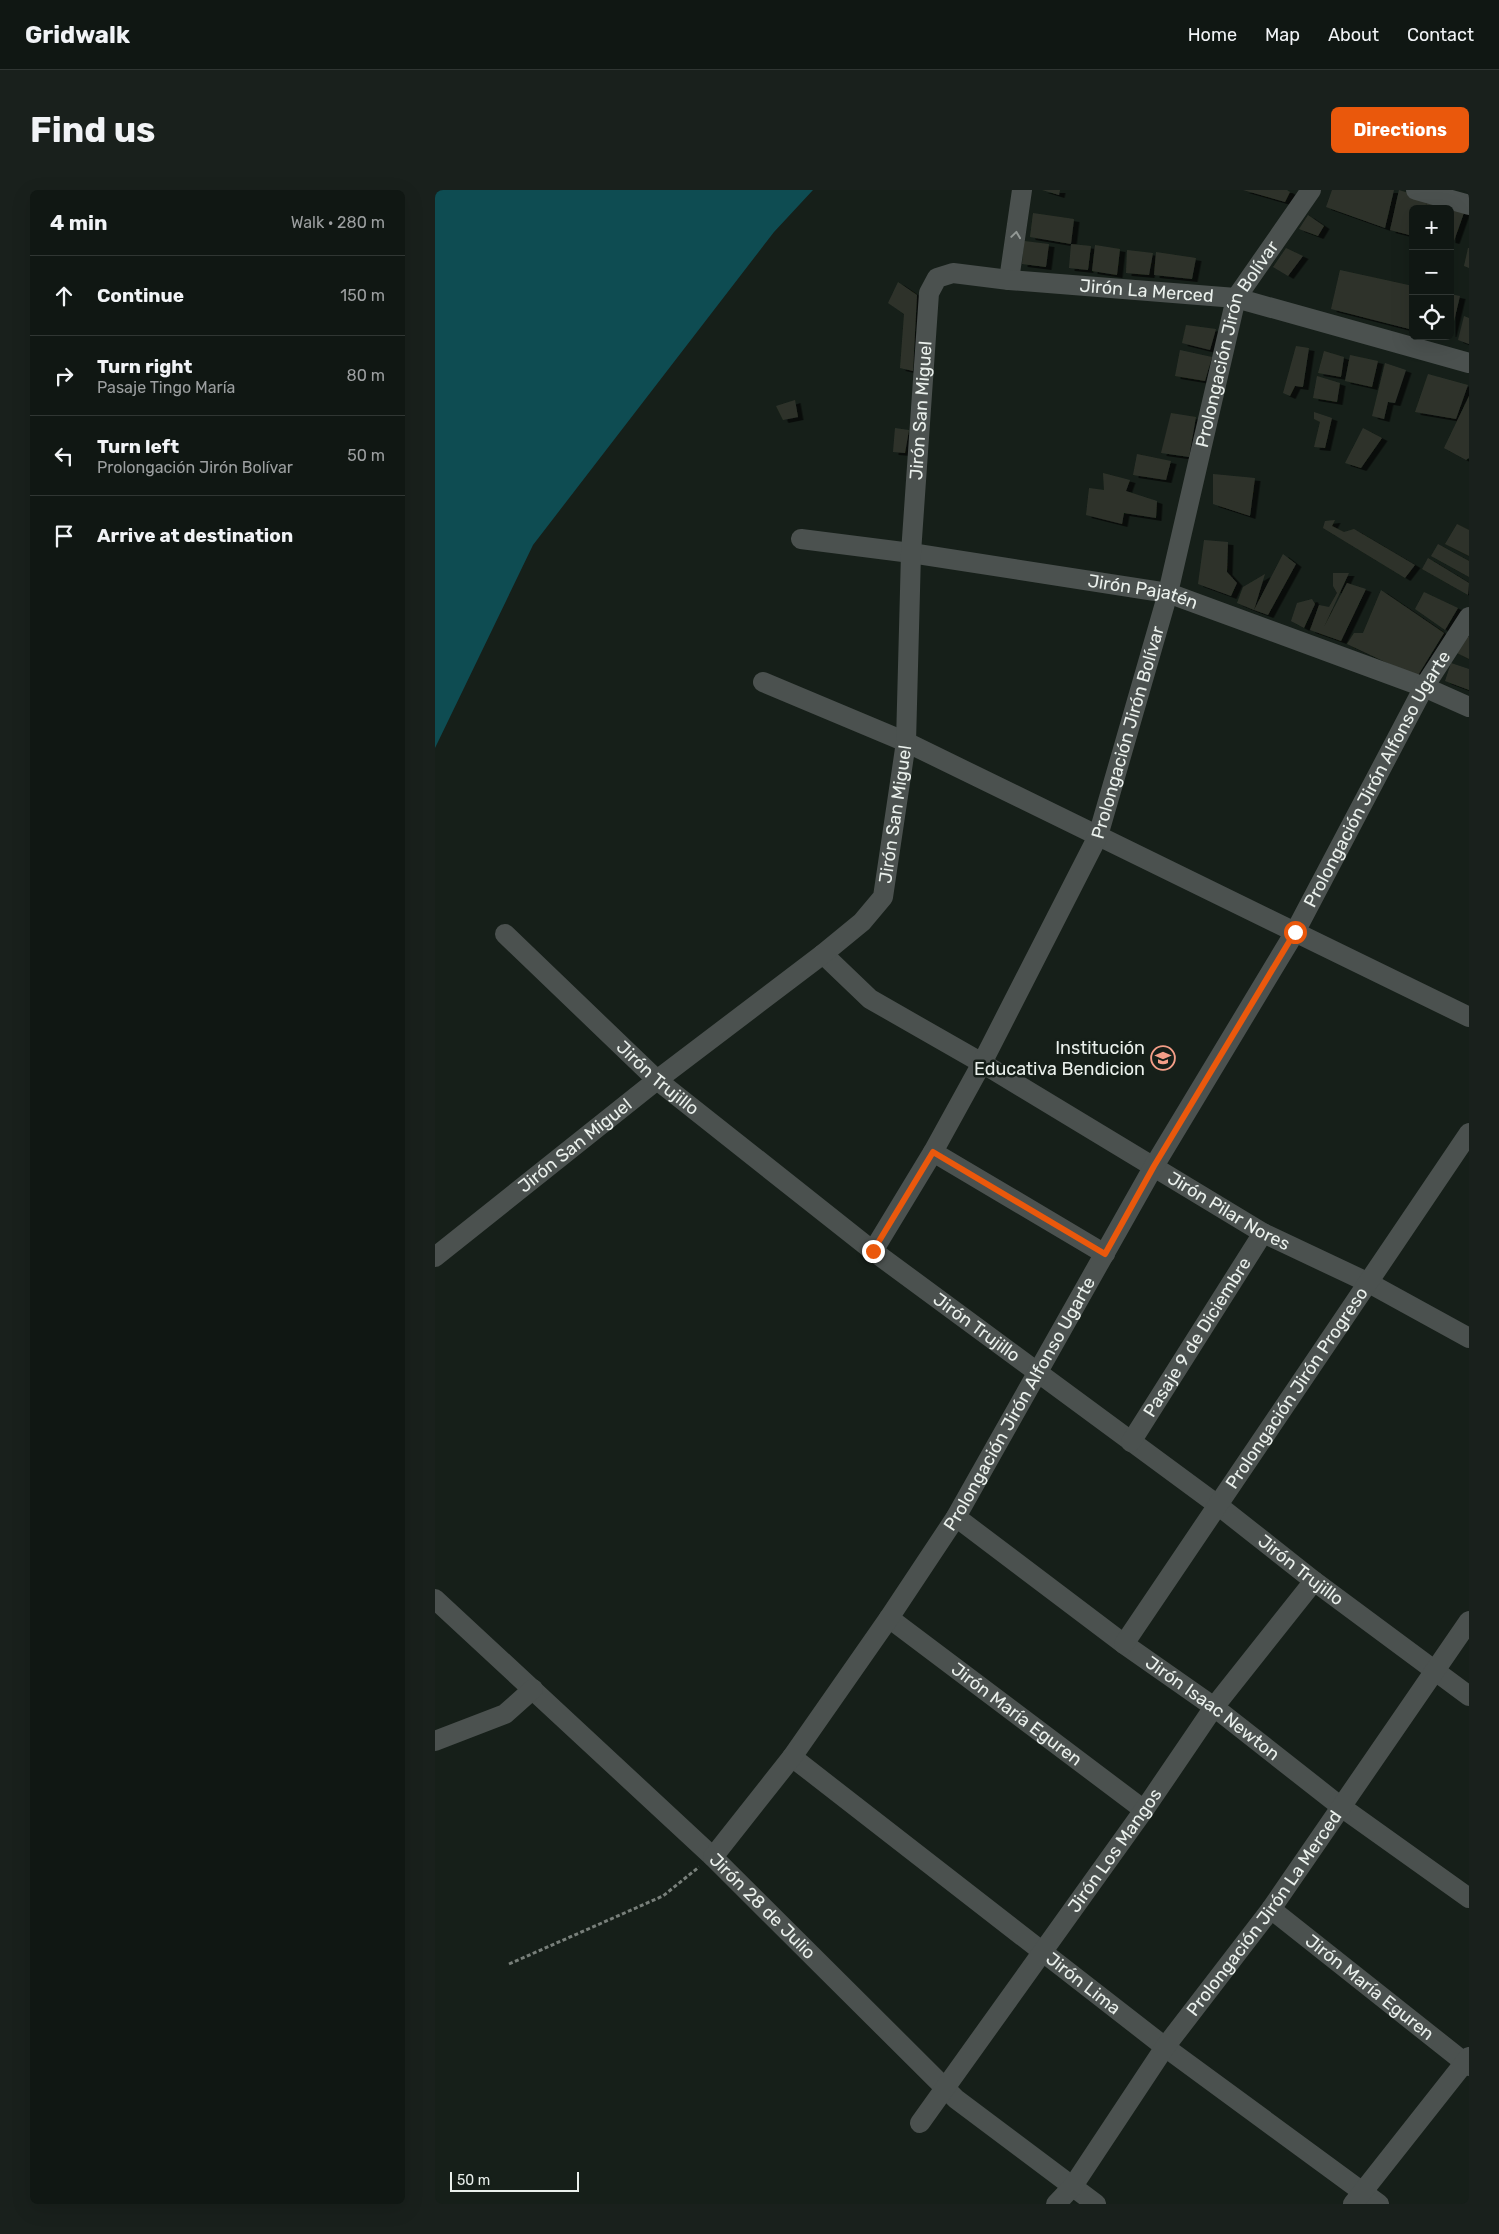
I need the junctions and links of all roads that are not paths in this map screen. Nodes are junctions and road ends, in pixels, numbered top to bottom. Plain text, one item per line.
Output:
1 (1022, 190) edge
2 (1311, 190) edge
3 (1416, 190) edge
4 (1469, 205) edge
5 (937, 278) joint
6 (1009, 280) junction
7 (1236, 298) junction
8 (1469, 363) edge
9 (801, 539) dead end
10 (911, 553) junction
11 (1169, 593) junction
12 (1469, 617) edge
13 (763, 682) dead end
14 (1424, 687) junction
15 (1469, 706) edge
16 (906, 742) junction
17 (1098, 836) junction
18 (1295, 932) junction
19 (505, 934) dead end
20 (823, 954) junction
21 (1469, 1017) edge
22 (982, 1063) junction
23 (657, 1080) junction
24 (1469, 1133) edge
25 (933, 1152) junction
26 (1154, 1166) junction
27 (1263, 1233) junction
28 (873, 1251) junction
29 (1105, 1254) junction
30 (435, 1257) edge
31 (1369, 1283) junction
32 (1469, 1338) edge
33 (1039, 1372) junction
34 (1131, 1442) junction
35 (1219, 1506) junction
36 (956, 1517) junction
37 (1313, 1581) junction
38 (435, 1599) edge
39 (889, 1618) junction
40 (1469, 1621) edge
41 (1124, 1644) junction
42 (1434, 1670) junction
43 (533, 1689) junction
44 (1469, 1696) edge
45 (1214, 1707) junction
46 (435, 1741) edge
47 (792, 1757) junction
48 (1340, 1806) junction
49 (1144, 1810) junction
50 (713, 1857) junction
51 (1469, 1898) edge
52 (1271, 1909) junction
53 (1043, 1950) junction
54 (1165, 2047) junction
55 (1467, 2062) edge
56 (946, 2088) junction
57 (920, 2123) dead end
58 (1073, 2186) junction
59 (1358, 2198) edge
60 (1056, 2204) edge
61 (1096, 2204) edge
62 (1379, 2204) edge

6 -> 1 street
2 - 7 street, Prolongación Jirón Bolívar
3 - 4 street
5 - 6 street, Jirón La Merced
5 - 10 street, Jirón San Miguel
6 - 7 street, Jirón La Merced
7 - 8 street, Jirón La Merced
7 - 11 street, Prolongación Jirón Bolívar
9 - 10 street, Jirón Pajatén
10 - 11 street, Jirón Pajatén
10 - 16 street, Jirón San Miguel
11 - 14 street, Jirón Pajatén
11 - 17 street, Prolongación Jirón Bolívar
12 - 14 street, Prolongación Jirón Alfonso Ugarte
13 - 16 street
14 - 15 street, Jirón Pajatén
14 - 18 street, Prolongación Jirón Alfonso Ugarte
16 - 17 street
16 - 20 street, Jirón San Miguel
17 - 18 street
17 - 22 street, Prolongación Jirón Bolívar
18 - 21 street
18 - 26 street, Prolongación Jirón Alfonso Ugarte
19 - 23 street, Jirón Trujillo
20 - 22 street, Jirón Pilar Nores
20 - 23 street, Jirón San Miguel
22 - 25 street, Prolongación Jirón Bolívar
22 - 26 street, Jirón Pilar Nores
23 - 28 street, Jirón Trujillo
23 - 30 street, Jirón San Miguel
24 - 31 street, Prolongación Jirón Progreso
25 - 28 street, Prolongación Jirón Bolívar
25 - 29 street
26 - 27 street, Jirón Pilar Nores
26 - 29 street, Prolongación Jirón Alfonso Ugarte
27 - 31 street, Jirón Pilar Nores
27 - 34 street, Pasaje 9 de Diciembre
28 - 33 street, Jirón Trujillo
29 - 33 street, Prolongación Jirón Alfonso Ugarte
31 - 32 street, Jirón Pilar Nores
31 - 35 street, Prolongación Jirón Progreso
33 - 34 street, Jirón Trujillo
33 - 36 street, Prolongación Jirón Alfonso Ugarte
34 - 35 street, Jirón Trujillo
35 - 37 street, Jirón Trujillo
35 - 41 street, Prolongación Jirón Progreso
36 - 39 street, Prolongación Jirón Alfonso Ugarte
36 - 41 street, Jirón Isaac Newton
37 - 42 street, Jirón Trujillo
37 - 45 street, Jirón Los Mangos
38 - 43 street, Jirón 28 de Julio
39 - 47 street, Prolongación Jirón Alfonso Ugarte
39 - 49 street, Jirón María Eguren
40 - 42 street, Prolongación Jirón La Merced
41 - 45 street, Jirón Isaac Newton
42 - 44 street, Jirón Trujillo
42 - 48 street, Prolongación Jirón La Merced
43 - 46 street
43 - 50 street, Jirón 28 de Julio
45 - 48 street, Jirón Isaac Newton
45 - 49 street, Jirón Los Mangos
47 - 50 street, Prolongación Jirón Alfonso Ugarte
47 - 53 street, Jirón Lima
48 - 51 street, Jirón Isaac Newton
48 - 52 street, Prolongación Jirón La Merced
49 - 53 street, Jirón Los Mangos
50 - 56 street, Jirón 28 de Julio
52 - 54 street, Prolongación Jirón La Merced
52 - 55 street, Jirón María Eguren
53 - 54 street, Jirón Lima
53 - 56 street, Jirón Los Mangos
54 - 58 street, Prolongación Jirón La Merced
54 - 59 street, Jirón Lima
55 - 59 street
56 - 57 street, Jirón Los Mangos
56 - 58 street, Jirón 28 de Julio
58 - 60 street, Prolongación Jirón La Merced
58 - 61 street, Jirón 28 de Julio
59 - 62 street, Jirón Lima

